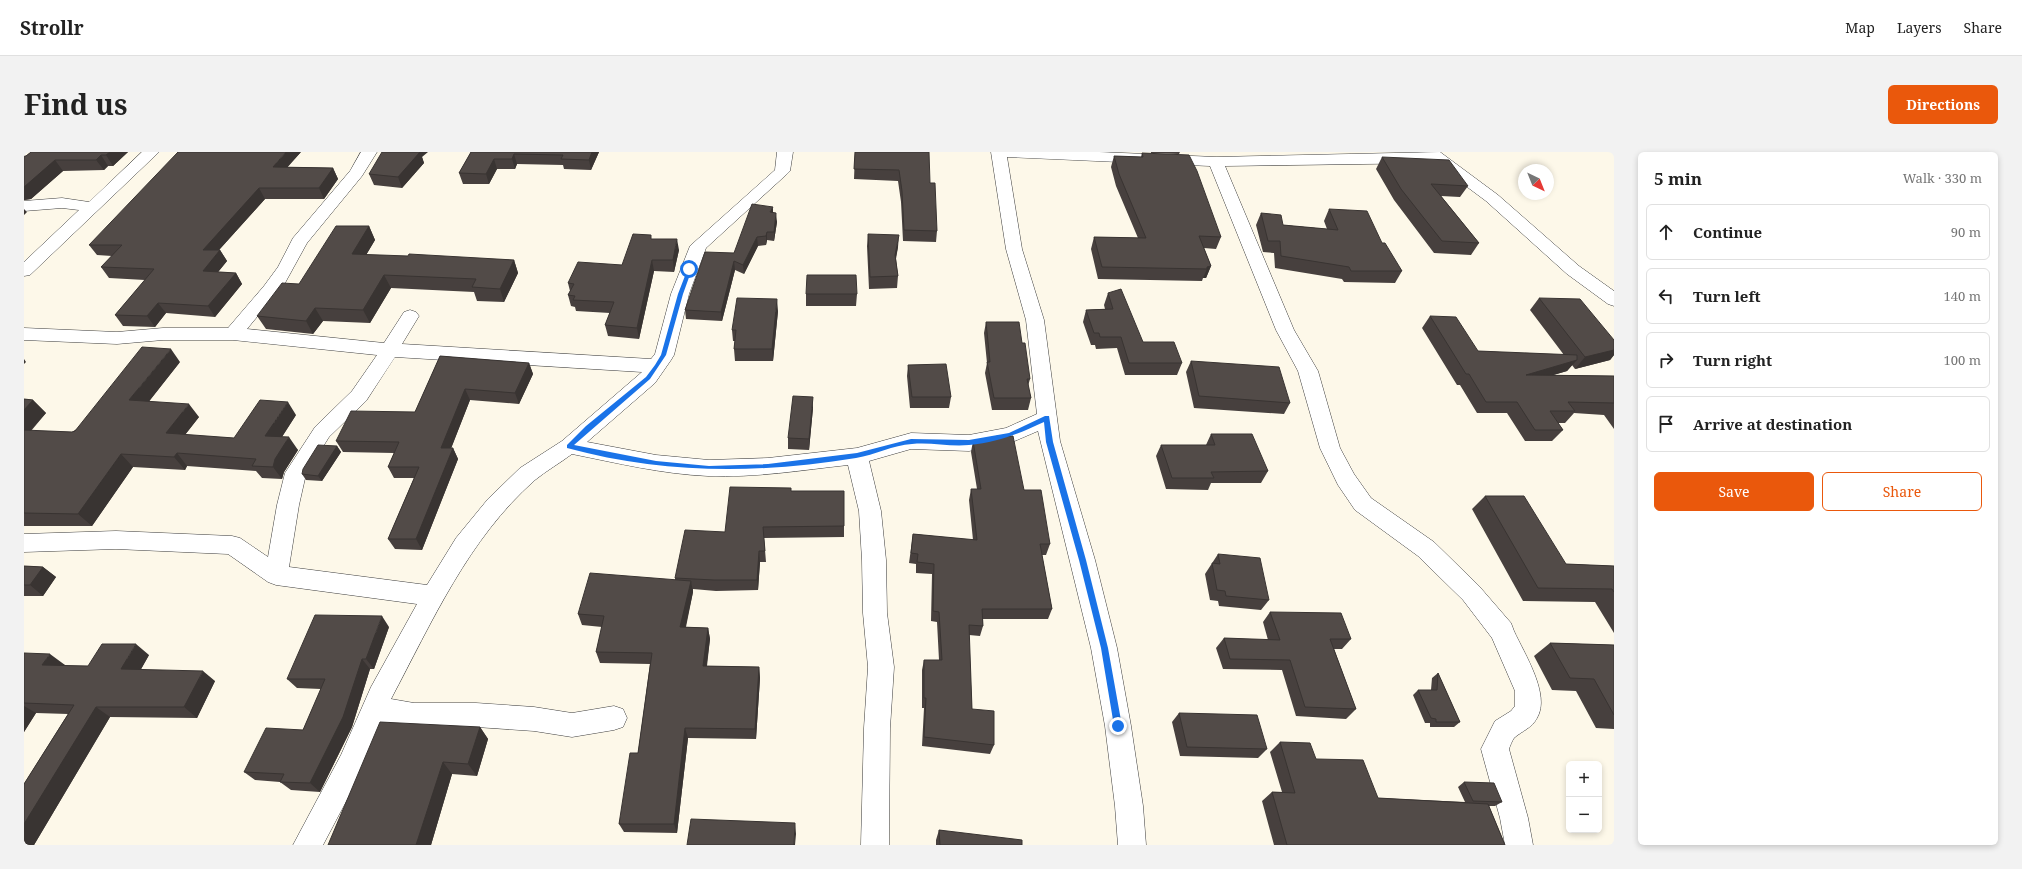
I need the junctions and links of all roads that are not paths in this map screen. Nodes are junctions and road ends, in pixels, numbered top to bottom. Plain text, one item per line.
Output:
1 (151, 152) edge
2 (369, 152) edge
3 (785, 152) edge
4 (1001, 152) edge
5 (1435, 155) edge
6 (1216, 162) junction
7 (24, 206) edge
8 (92, 207) junction
9 (24, 271) edge
10 (1614, 300) edge
11 (410, 316) dead end
12 (24, 334) edge
13 (233, 334) junction
14 (389, 350) junction
15 (657, 366) junction
16 (1047, 418) junction
17 (569, 446) junction
18 (857, 456) junction
19 (24, 543) edge
20 (276, 575) junction
21 (434, 596) junction
22 (374, 709) junction
23 (614, 718) dead end
24 (307, 845) edge
25 (875, 845) edge
26 (1132, 845) edge
27 (1518, 845) edge

1 - 8 street
2 - 13 street
3 - 15 street
4 - 6 street
4 - 16 street
5 - 6 street
5 - 10 street
6 - 27 street
7 - 8 street
8 - 9 street
11 - 14 street
12 - 13 street
13 - 14 street
14 - 15 street
14 - 20 street
15 - 17 street
16 - 18 street
16 - 26 street
17 - 18 street
17 - 21 street
18 - 25 street
19 - 20 street
20 - 21 street
21 - 22 street
22 - 23 street
22 - 24 street

